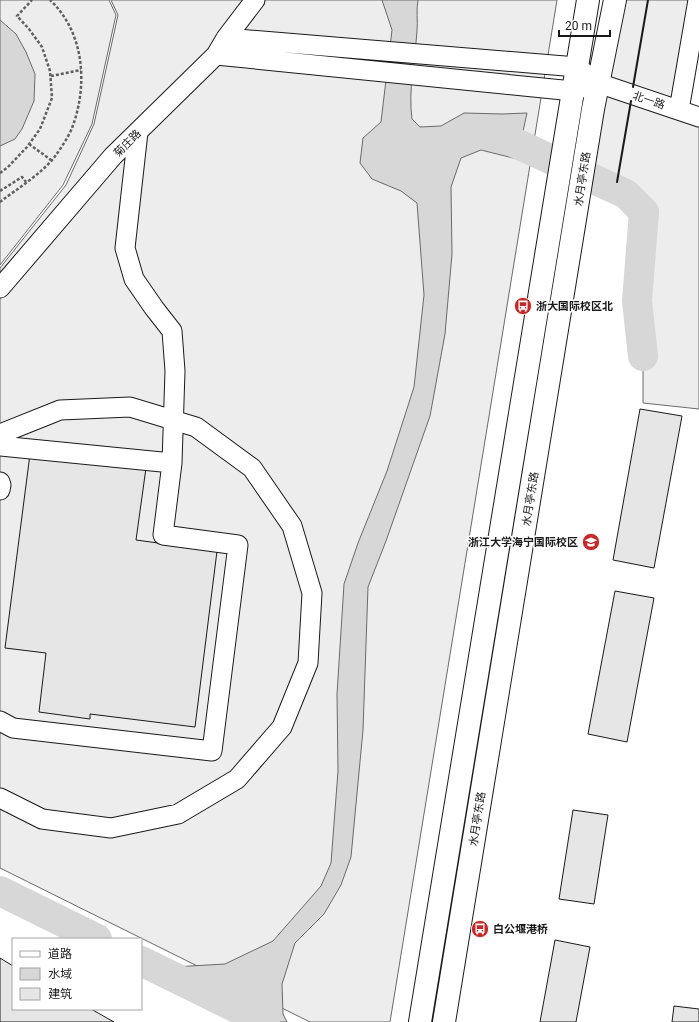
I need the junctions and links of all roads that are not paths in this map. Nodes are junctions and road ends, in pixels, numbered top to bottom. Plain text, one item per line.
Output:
1 (255, 0) edge
2 (588, 0) edge
3 (615, 0) edge
4 (698, 0) edge
5 (226, 38) junction
6 (216, 55) junction
7 (577, 67) junction
8 (598, 83) junction
9 (572, 99) junction
10 (679, 110) junction
11 (699, 117) edge
12 (138, 132) junction
13 (0, 288) edge
14 (174, 421) junction
15 (0, 434) edge
16 (0, 446) edge
17 (172, 463) junction
18 (0, 482) edge
19 (0, 490) edge
20 (0, 721) edge
21 (0, 798) edge
22 (420, 1022) edge
23 (444, 1022) edge

1 - 5 street, 菊庄路
2 - 7 main road, 水月亭东路
3 - 8 main road, 水月亭东路
4 - 10 street
5 - 6 street, 菊庄路
5 - 7 street
6 - 9 street
6 - 12 street, 菊庄路
7 - 8 street, 北一路
7 - 9 main road, 水月亭东路
8 - 9 street
8 - 10 street, 北一路
8 - 23 main road, 水月亭东路
9 - 22 main road, 水月亭东路
10 - 11 street, 北一路
12 - 13 street, 菊庄路
12 - 14 street
14 - 15 street
14 - 17 street
14 - 21 street
16 - 17 street
17 - 20 street
18 - 19 street

